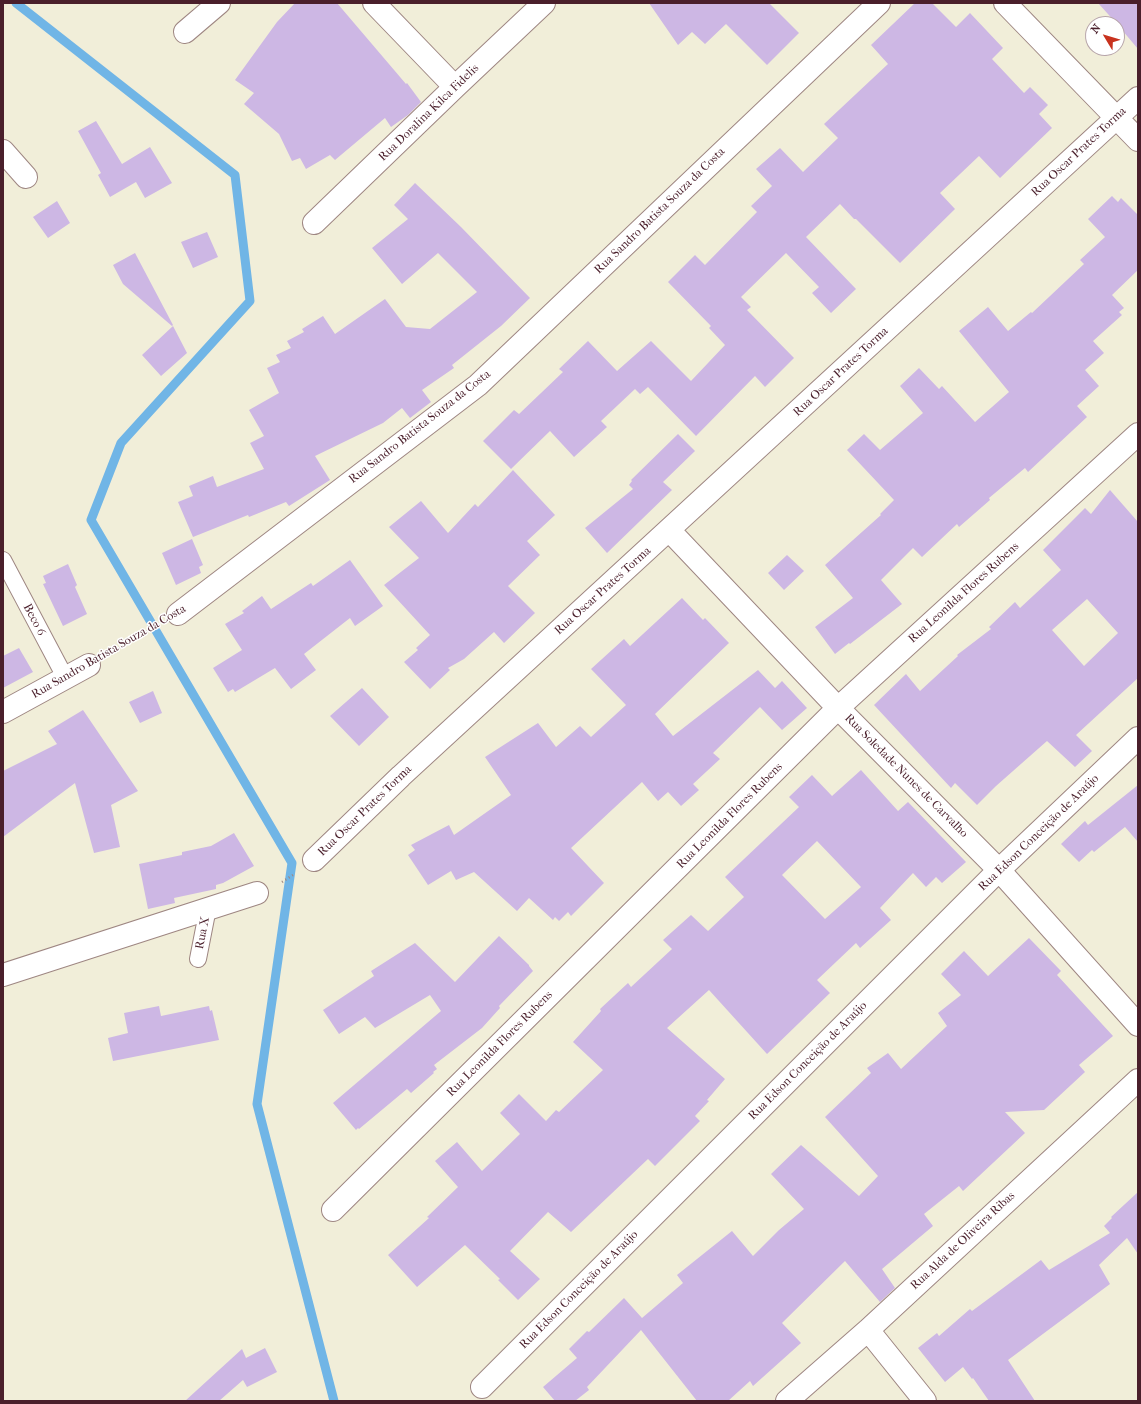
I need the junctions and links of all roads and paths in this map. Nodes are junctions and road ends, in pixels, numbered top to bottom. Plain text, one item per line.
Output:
1 (218, 3) edge
2 (374, 3) edge
3 (544, 3) edge
4 (879, 3) edge
5 (1005, 3) edge
6 (185, 32) dead end
7 (455, 87) junction
8 (1138, 98) edge
9 (1116, 117) junction
10 (1138, 140) edge
11 (3, 151) edge
12 (26, 177) dead end
13 (314, 223) dead end
14 (1138, 434) edge
15 (669, 530) junction
16 (3, 560) edge
17 (178, 614) joint
18 (89, 665) joint
19 (66, 679) junction
20 (838, 708) junction
21 (3, 712) edge
22 (1138, 738) edge
23 (314, 860) joint
24 (999, 870) junction
25 (257, 893) joint
26 (208, 908) junction
27 (198, 959) dead end
28 (3, 975) edge
29 (1138, 1025) edge
30 (1138, 1080) edge
31 (333, 1210) dead end
32 (868, 1330) junction
33 (482, 1387) dead end
34 (788, 1401) edge
35 (925, 1401) edge

1 - 6 street
2 - 7 street
3 - 7 street, Rua Doralina Kilca Fidelis
4 - 17 street, Rua Sandro Batista Souza da Costa
5 - 9 street
7 - 13 street, Rua Doralina Kilca Fidelis
8 - 9 street, Rua Oscar Prates Torma
9 - 10 street
9 - 15 street, Rua Oscar Prates Torma
11 - 12 street
14 - 20 street, Rua Leonilda Flores Rubens
15 - 20 street, Rua Soledade Nunes de Carvalho
15 - 23 street, Rua Oscar Prates Torma
16 - 19 lane, Beco 6
17 - 18 path, Rua Sandro Batista Souza da Costa
18 - 19 street, Rua Sandro Batista Souza da Costa
19 - 21 street, Rua Sandro Batista Souza da Costa
20 - 24 street, Rua Soledade Nunes de Carvalho
20 - 31 street, Rua Leonilda Flores Rubens
22 - 24 street, Rua Edson Conceição de Araújo
23 - 25 path, Rua Oscar Prates Torma
24 - 29 street, Rua Soledade Nunes de Carvalho
24 - 33 street, Rua Edson Conceição de Araújo
25 - 26 street
26 - 27 lane, Rua X
26 - 28 street
30 - 32 street, Rua Alda de Oliveira Ribas
32 - 34 street, Rua Alda de Oliveira Ribas
32 - 35 street

